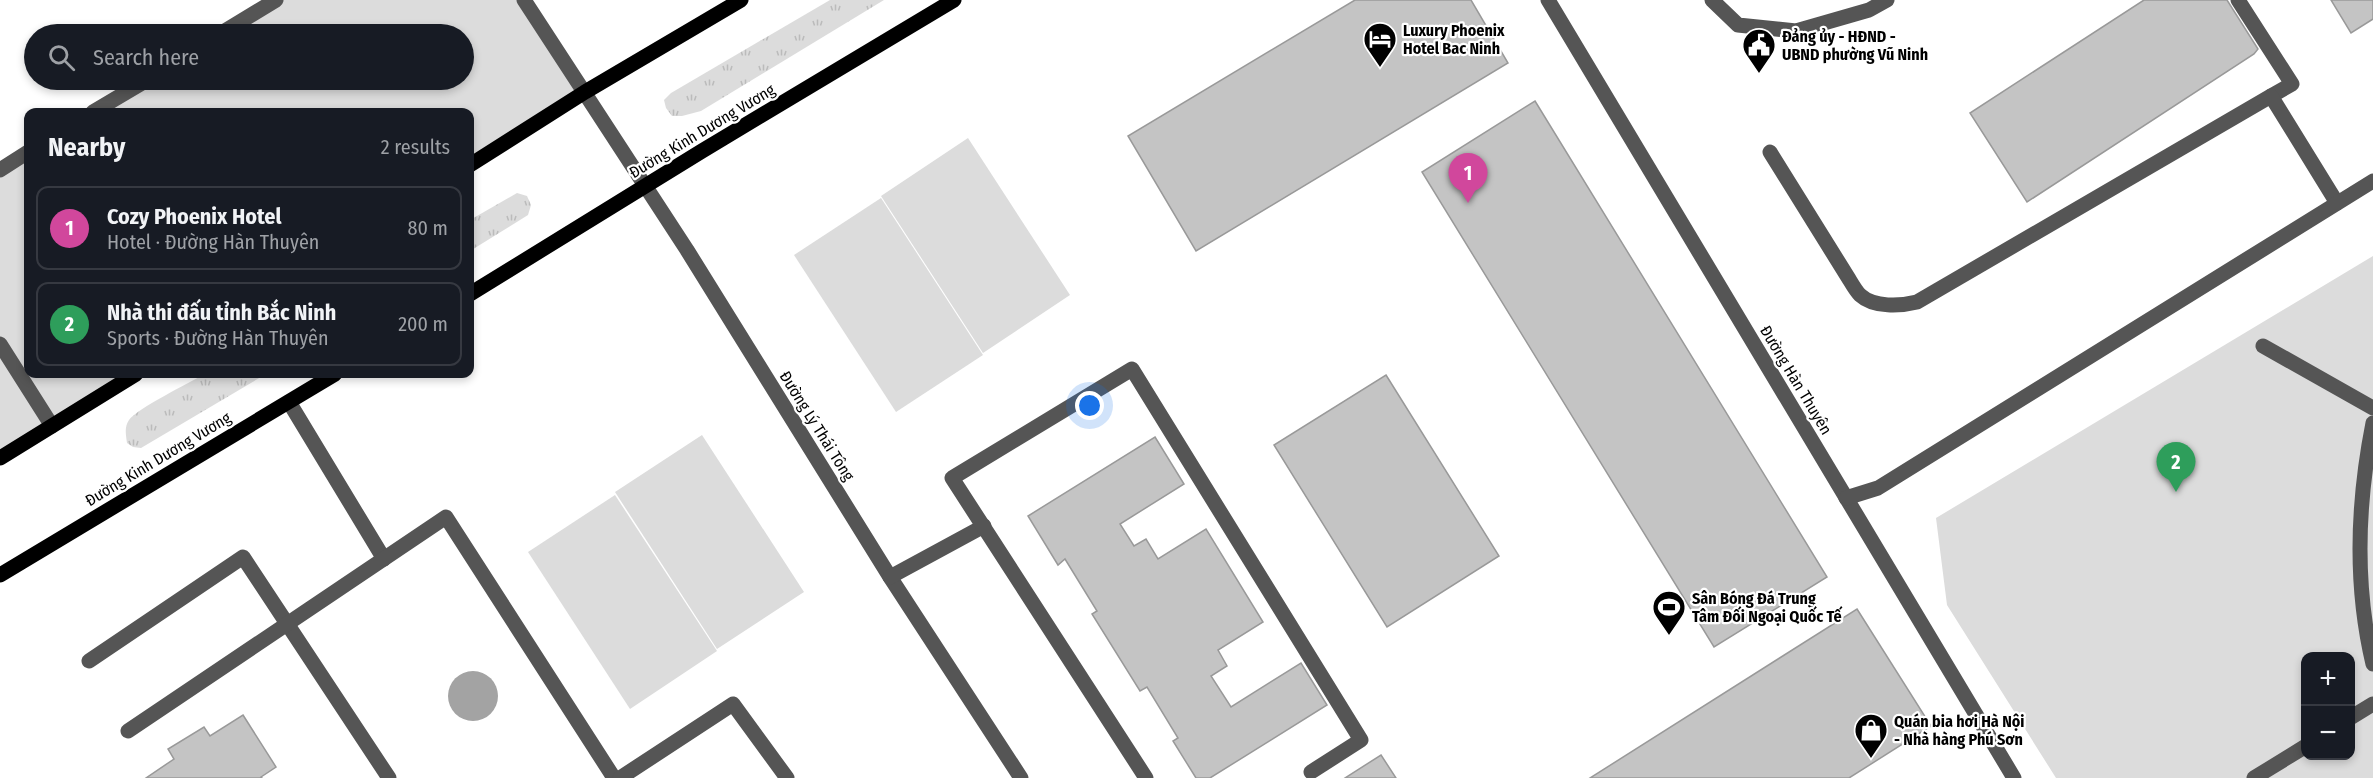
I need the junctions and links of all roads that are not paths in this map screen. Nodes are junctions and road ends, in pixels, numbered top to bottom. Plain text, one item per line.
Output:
1 (276, 0) edge
2 (524, 0) edge
3 (741, 0) edge
4 (954, 0) edge
5 (1548, 0) edge
6 (1712, 0) edge
7 (1887, 0) edge
8 (2238, 0) edge
9 (236, 24) edge
10 (130, 90) edge
11 (585, 92) junction
12 (2271, 96) junction
13 (100, 108) edge
14 (1770, 152) dead end
15 (24, 155) edge
16 (474, 162) edge
17 (0, 170) edge
18 (2373, 181) edge
19 (646, 186) junction
20 (2337, 203) junction
21 (474, 292) edge
22 (0, 344) edge
23 (2263, 346) dead end
24 (130, 378) edge
25 (328, 378) edge
26 (289, 402) junction
27 (2373, 408) edge
28 (2373, 423) edge
29 (52, 426) junction
30 (0, 458) edge
31 (1846, 498) junction
32 (984, 526) junction
33 (384, 559) junction
34 (0, 575) edge
35 (890, 577) junction
36 (286, 624) junction
37 (89, 661) dead end
38 (2373, 664) edge
39 (2373, 704) edge
40 (2355, 715) edge
41 (128, 731) dead end
42 (2301, 749) edge
43 (1309, 776) edge
44 (389, 778) edge
45 (614, 778) edge
46 (620, 778) edge
47 (787, 778) edge
48 (1021, 778) edge
49 (1146, 778) edge
50 (2014, 778) edge
51 (2254, 778) edge

1 - 9 street
2 - 11 street, Đường Lý Thái Tông
3 - 11 main road
4 - 19 main road, Đường Kinh Dương Vương
5 - 31 street, Đường Hàn Thuyên
6 - 7 street
8 - 12 street
10 - 13 street
11 - 16 main road
11 - 19 street, Đường Lý Thái Tông
12 - 14 street
12 - 20 street
15 - 17 street
18 - 20 street
19 - 21 main road, Đường Kinh Dương Vương
19 - 35 street, Đường Lý Thái Tông
20 - 31 street
22 - 29 street
23 - 27 street
24 - 29 main road
25 - 26 main road, Đường Kinh Dương Vương
26 - 33 street
26 - 34 main road, Đường Kinh Dương Vương
28 - 38 street
29 - 30 main road
31 - 50 street, Đường Hàn Thuyên
32 - 35 street
32 - 43 street
32 - 49 street
33 - 36 street
33 - 45 street
35 - 48 street, Đường Lý Thái Tông
36 - 37 street
36 - 41 street
36 - 44 street
39 - 40 street
42 - 51 street
46 - 47 street

